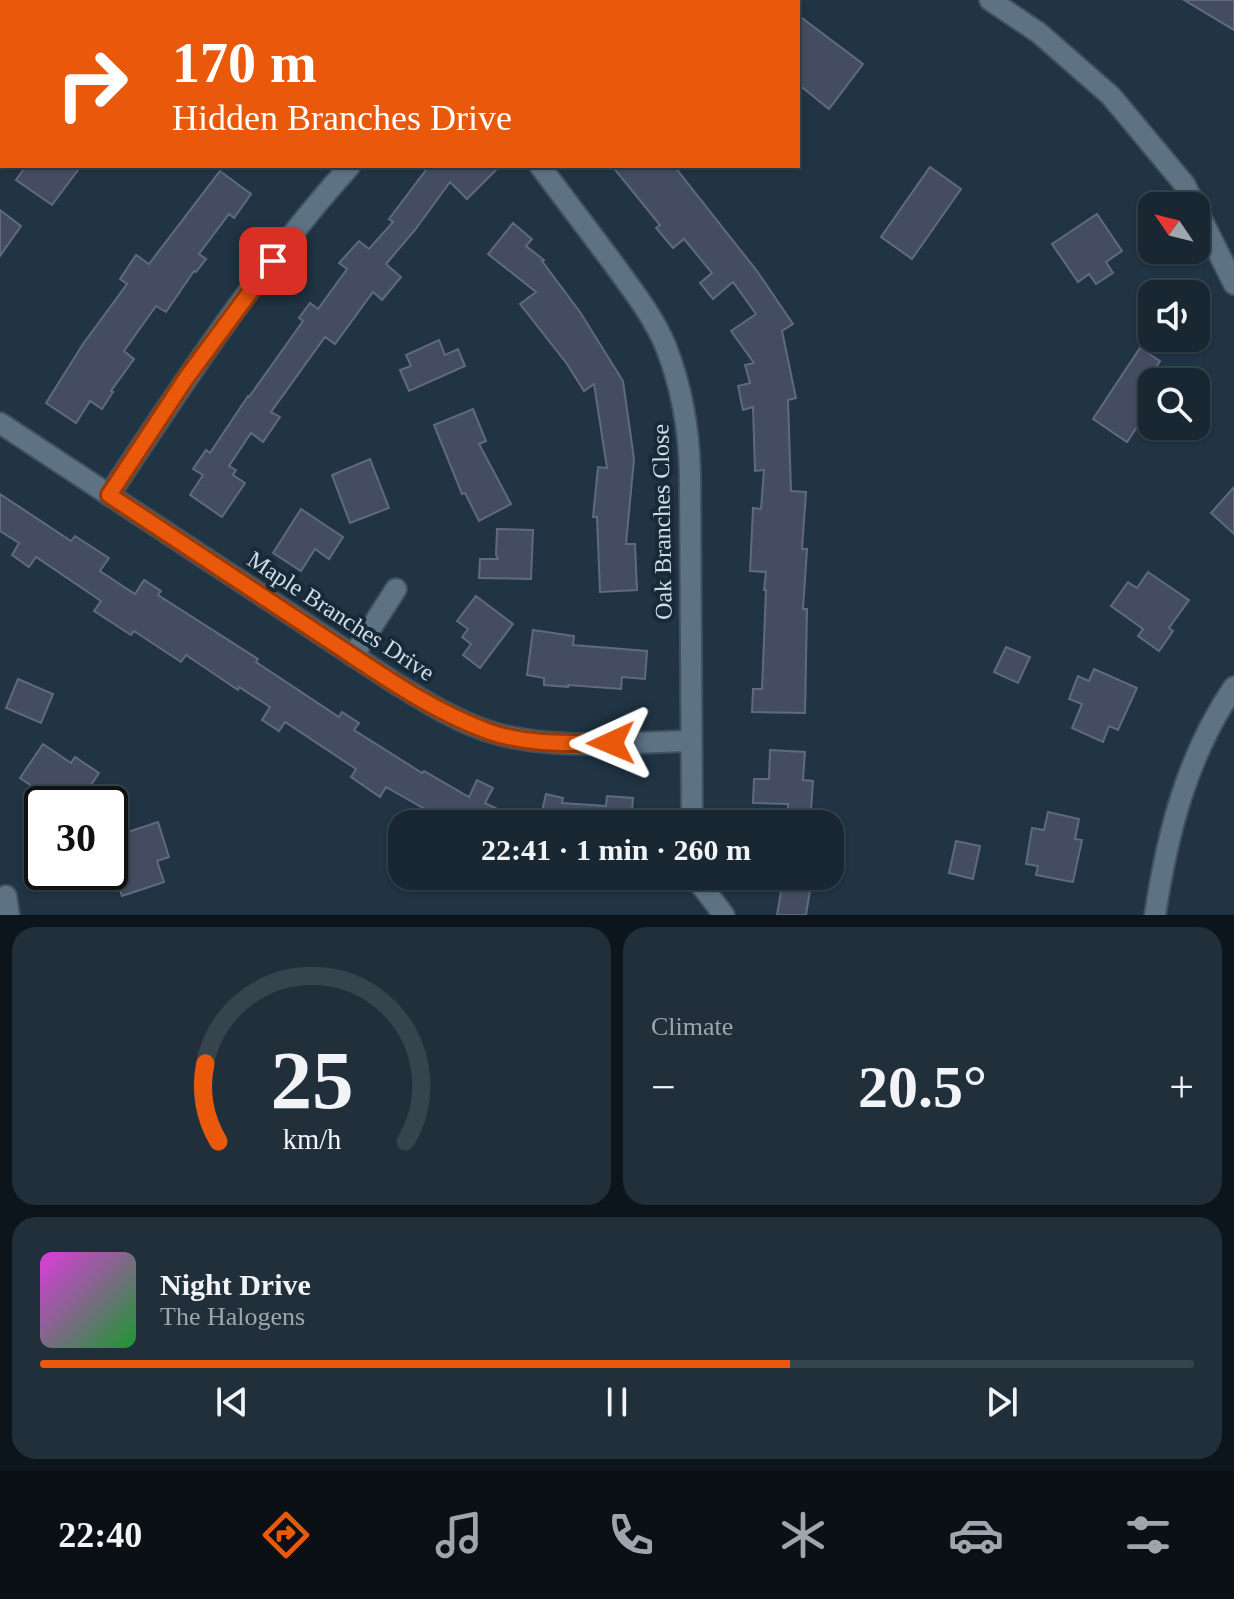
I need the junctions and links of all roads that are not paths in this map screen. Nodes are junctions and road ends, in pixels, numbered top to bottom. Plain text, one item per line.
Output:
1 (990, 0) edge
2 (348, 168) edge
3 (542, 168) edge
4 (1188, 192) edge
5 (1210, 235) edge
6 (1234, 284) edge
7 (0, 423) edge
8 (109, 495) junction
9 (396, 589) dead end
10 (353, 656) junction
11 (1234, 687) edge
12 (691, 741) junction
13 (692, 810) edge
14 (705, 890) edge
15 (724, 915) edge
16 (1155, 915) edge

1 - 4 street
2 - 8 street
3 - 12 street, Oak Branches Close
5 - 6 street
7 - 8 street, Maple Branches Drive
8 - 10 street, Maple Branches Drive
9 - 10 street
10 - 12 street, Maple Branches Drive
11 - 16 street
12 - 13 street, Oak Branches Close
14 - 15 street

